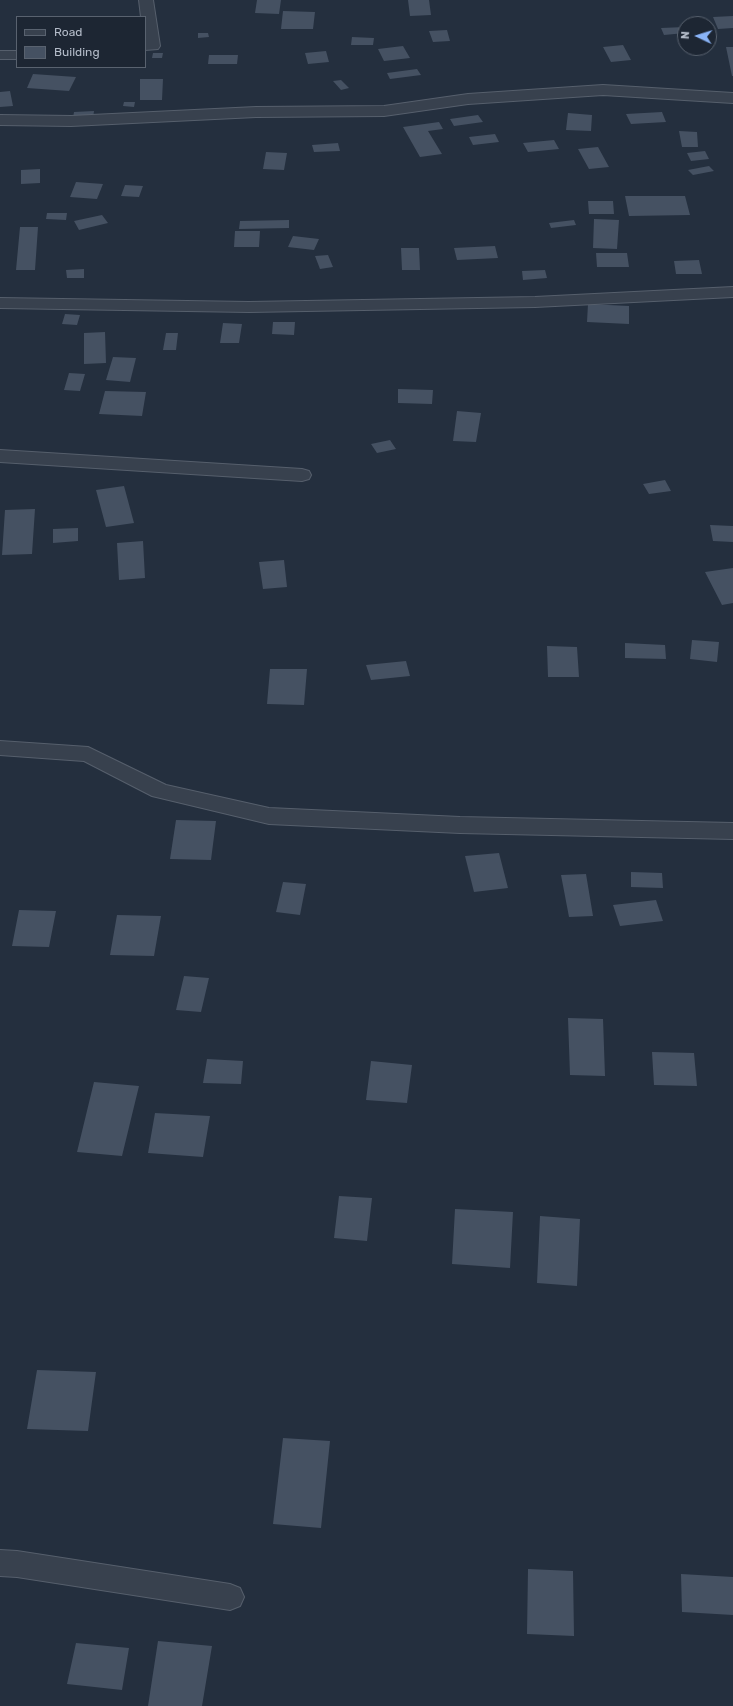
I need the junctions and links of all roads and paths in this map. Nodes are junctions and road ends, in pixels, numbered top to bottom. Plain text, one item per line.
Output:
1 (146, 0) edge
2 (146, 46) edge
3 (0, 55) edge
4 (16, 55) edge
5 (733, 98) edge
6 (0, 120) edge
7 (733, 292) edge
8 (0, 303) edge
9 (0, 456) edge
10 (302, 476) dead end
11 (0, 748) edge
12 (733, 831) edge
13 (0, 1563) edge
14 (230, 1597) dead end

1 - 2 street
3 - 4 street
5 - 6 street
7 - 8 street
9 - 10 street
11 - 12 street
13 - 14 street

